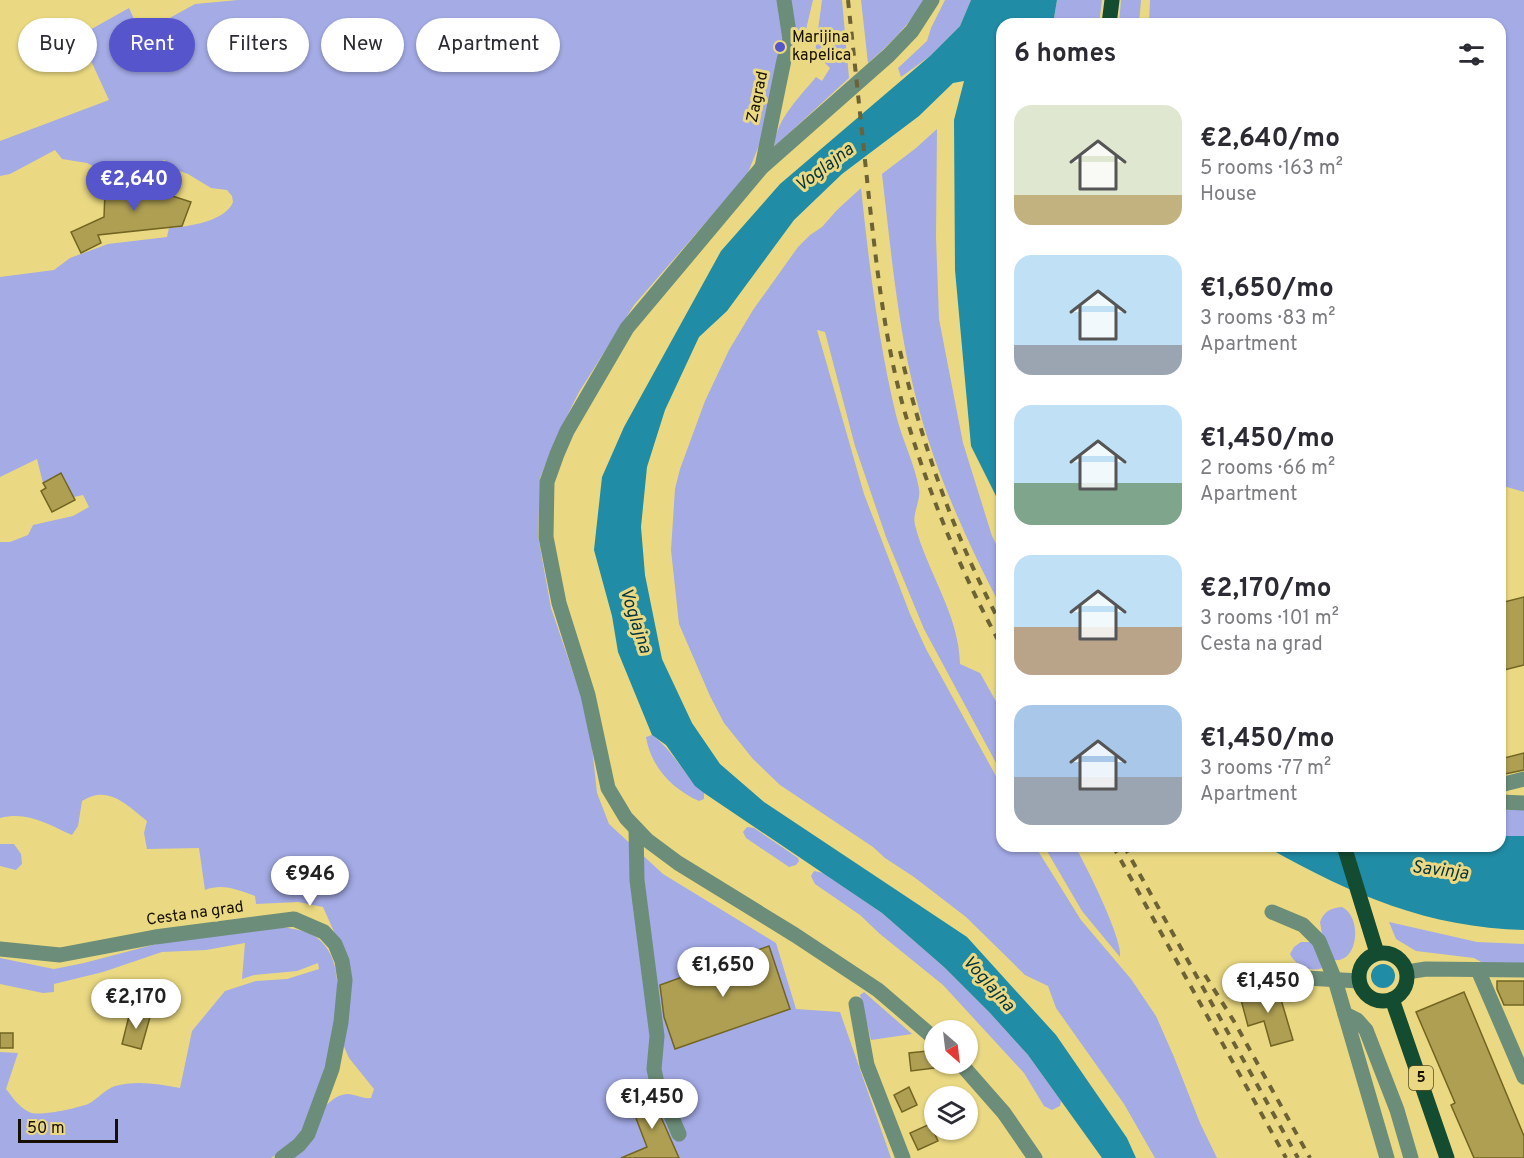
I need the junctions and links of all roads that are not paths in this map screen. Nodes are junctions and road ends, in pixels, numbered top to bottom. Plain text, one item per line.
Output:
1 (784, 0) edge
2 (932, 0) edge
3 (1112, 0) edge
4 (1110, 18) edge
5 (762, 167) junction
6 (1524, 779) edge
7 (1506, 784) edge
8 (1506, 802) edge
9 (1524, 803) edge
10 (636, 829) junction
11 (1346, 852) edge
12 (1272, 912) dead end
13 (0, 950) edge
14 (1377, 953) junction
15 (1478, 970) junction
16 (1524, 970) edge
17 (1407, 972) junction
18 (1289, 977) dead end
19 (1335, 980) junction
20 (1359, 981) junction
21 (1392, 999) junction
22 (856, 1004) dead end
23 (1345, 1014) junction
24 (924, 1029) edge
25 (970, 1074) edge
26 (1524, 1077) edge
27 (680, 1134) dead end
28 (282, 1158) edge
29 (903, 1158) edge
30 (1035, 1158) edge
31 (1387, 1158) edge
32 (1411, 1158) edge
33 (1447, 1158) edge

1 - 5 street, Zagrad
2 - 5 street
3 - 4 main road
5 - 10 street
6 - 7 street
8 - 9 street
10 - 24 street
10 - 27 street
11 - 14 main road
12 - 19 street
13 - 28 street, Cesta na grad
14 - 17 main road
14 - 20 main road
15 - 16 street
15 - 17 street
15 - 26 street
17 - 21 main road
18 - 19 street
19 - 20 street
19 - 23 street
20 - 21 main road
21 - 33 main road, 5
22 - 29 street
23 - 31 street
23 - 32 street
25 - 30 street

